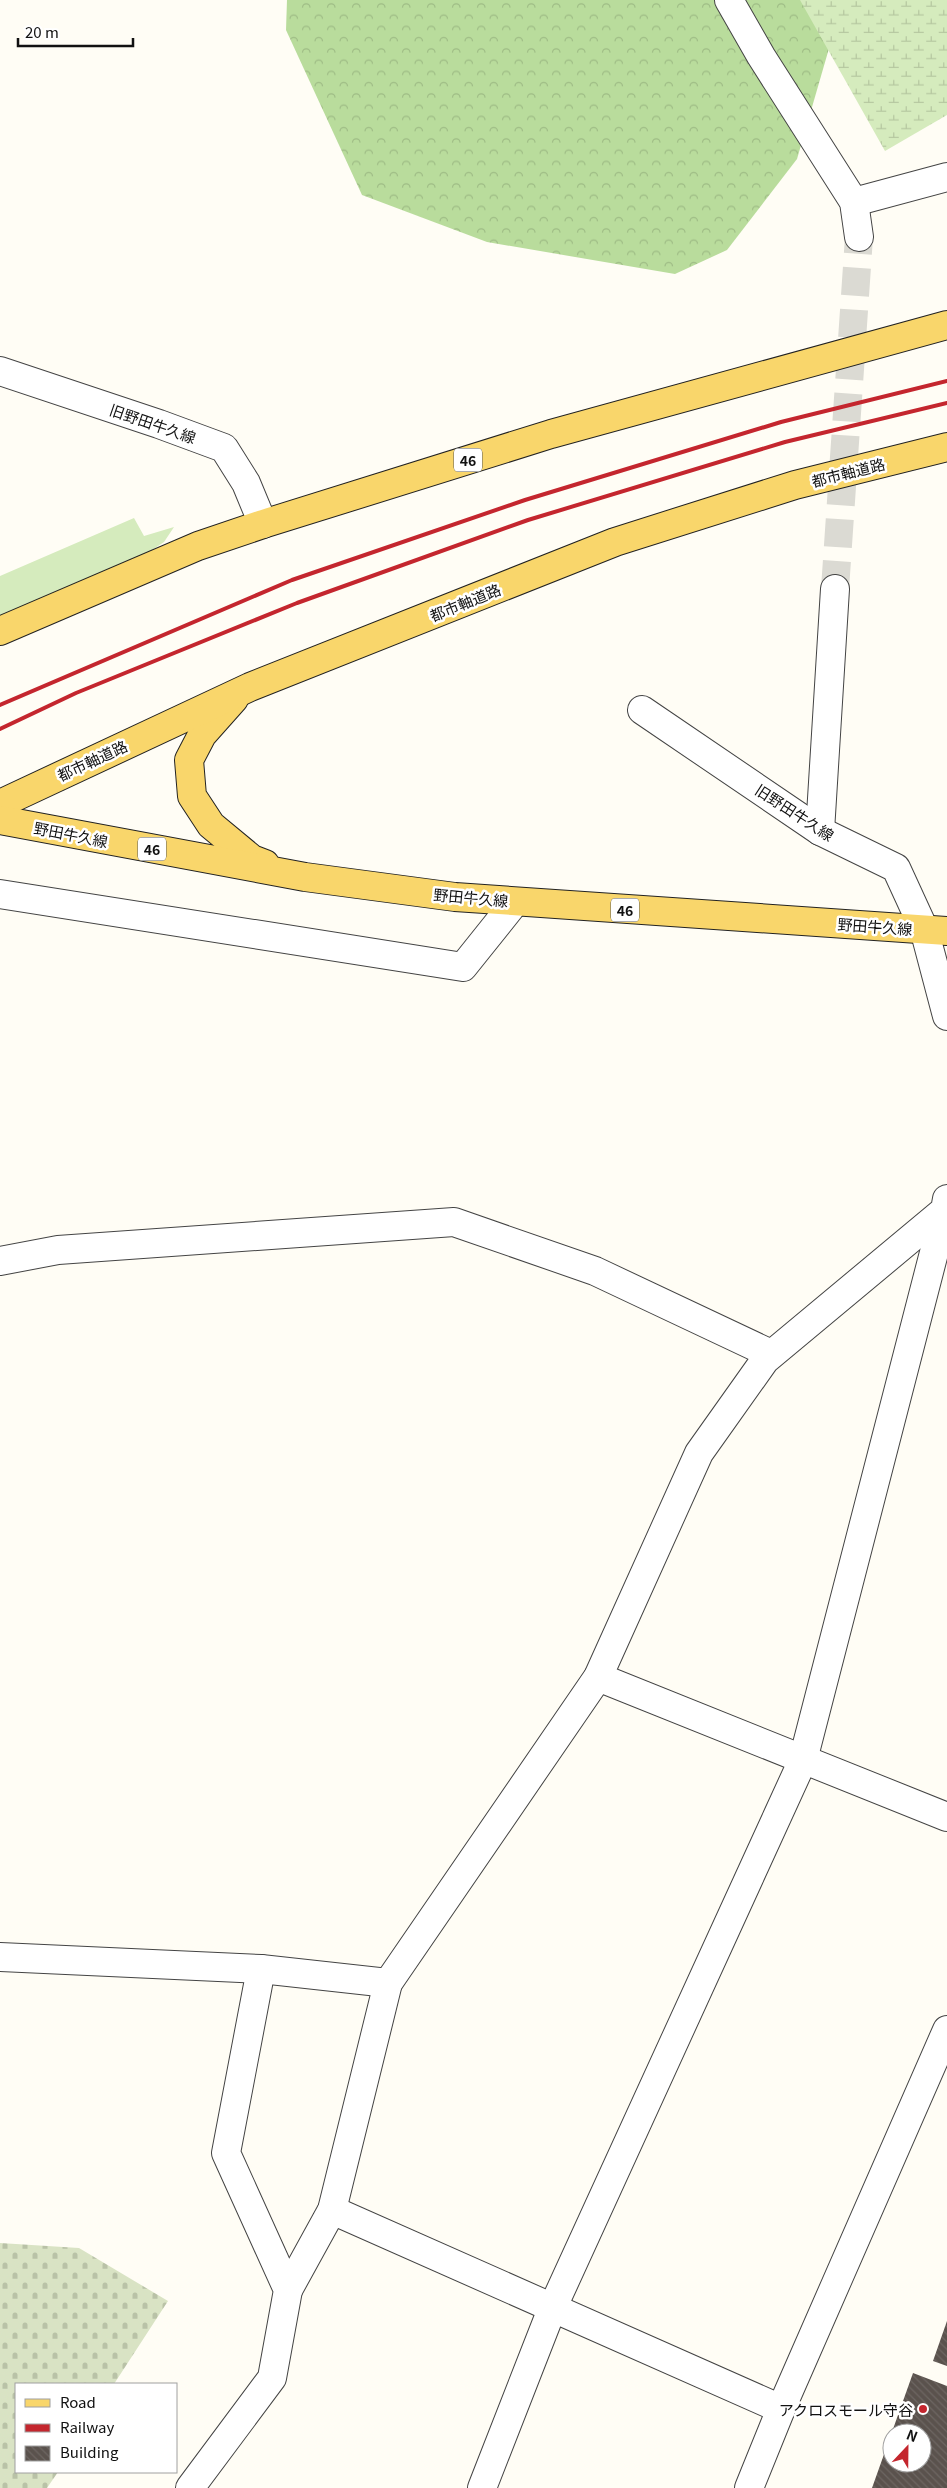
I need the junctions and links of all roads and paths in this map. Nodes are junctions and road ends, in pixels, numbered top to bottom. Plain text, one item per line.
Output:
1 (730, 0) edge
2 (947, 176) edge
3 (854, 202) junction
4 (859, 237) tunnel mouth
5 (947, 325) edge
6 (0, 371) edge
7 (947, 447) edge
8 (263, 524) junction
9 (835, 589) tunnel mouth
10 (0, 631) edge
11 (250, 687) junction
12 (642, 710) dead end
13 (0, 804) edge
14 (0, 820) edge
15 (820, 831) junction
16 (305, 877) junction
17 (0, 894) edge
18 (516, 902) junction
19 (936, 930) edge
20 (947, 1016) edge
21 (946, 1205) edge
22 (0, 1261) edge
23 (771, 1354) junction
24 (598, 1677) junction
25 (803, 1760) junction
26 (947, 1817) edge
27 (0, 1957) edge
28 (261, 1969) junction
29 (388, 1982) junction
30 (947, 2030) edge
31 (332, 2210) junction
32 (288, 2290) junction
33 (552, 2309) junction
34 (780, 2409) junction
35 (190, 2488) edge
36 (482, 2488) edge
37 (749, 2488) edge

1 - 3 street
2 - 3 street
3 - 4 street
5 - 8 main road, 46
6 - 8 street, 旧野田牛久線
7 - 11 main road, 都市軸道路
8 - 10 main road, 46
9 - 15 street
11 - 13 main road, 都市軸道路
11 - 16 main road
12 - 15 street, 旧野田牛久線
14 - 16 main road, 野田牛久線 / 46
15 - 19 street, 旧野田牛久線
16 - 18 main road, 野田牛久線 / 46
17 - 18 street
18 - 19 main road, 野田牛久線 / 46
19 - 20 street, 旧野田牛久線
21 - 23 street
21 - 25 street
22 - 23 street
23 - 24 street
24 - 25 street
24 - 29 street
25 - 26 street
25 - 33 street
27 - 28 street
28 - 29 street
28 - 32 street
29 - 31 street
30 - 34 street
31 - 32 street
31 - 33 street
32 - 35 street
33 - 34 street
33 - 36 street
34 - 37 street

